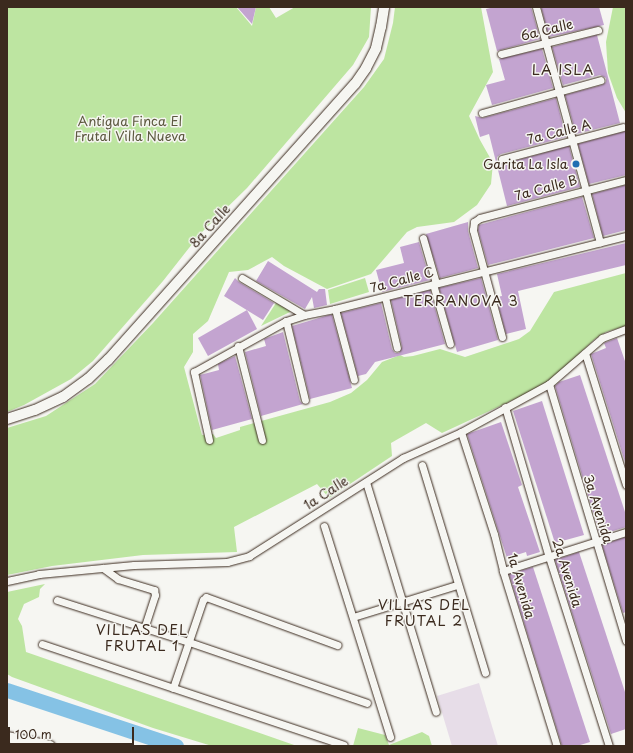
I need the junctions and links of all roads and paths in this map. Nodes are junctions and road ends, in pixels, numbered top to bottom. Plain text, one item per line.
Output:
1 (384, 7) edge
2 (536, 7) edge
3 (598, 30) dead end
4 (546, 43) junction
5 (501, 54) dead end
6 (601, 80) dead end
7 (559, 91) junction
8 (482, 113) dead end
9 (623, 127) dead end
10 (572, 141) junction
11 (502, 159) dead end
12 (626, 180) edge
13 (585, 190) junction
14 (626, 236) edge
15 (423, 238) dead end
16 (600, 242) junction
17 (484, 271) junction
18 (242, 278) dead end
19 (434, 284) junction
20 (385, 297) junction
21 (335, 309) junction
22 (304, 314) junction
23 (286, 321) junction
24 (626, 329) edge
25 (502, 337) dead end
26 (450, 344) dead end
27 (238, 346) junction
28 (397, 348) dead end
29 (585, 353) junction
30 (354, 380) dead end
31 (548, 384) junction
32 (305, 400) dead end
33 (505, 407) junction
34 (7, 419) edge
35 (461, 432) junction
36 (209, 440) dead end
37 (262, 440) dead end
38 (422, 466) dead end
39 (366, 482) junction
40 (626, 485) edge
41 (324, 526) dead end
42 (626, 532) edge
43 (594, 541) junction
44 (549, 557) junction
45 (103, 568) junction
46 (503, 571) junction
47 (7, 581) edge
48 (457, 585) junction
49 (57, 600) dead end
50 (403, 601) junction
51 (353, 618) junction
52 (144, 628) junction
53 (626, 641) edge
54 (188, 642) junction
55 (42, 644) dead end
56 (337, 645) dead end
57 (485, 673) dead end
58 (173, 688) junction
59 (367, 704) dead end
60 (436, 712) dead end
61 (7, 737) edge
62 (390, 737) dead end
63 (50, 746) edge
64 (344, 746) edge
65 (557, 746) edge
66 (608, 746) edge

1 - 34 main road, 8a Calle
2 - 4 street
3 - 4 street, 6a Calle
4 - 5 street, 6a Calle
4 - 7 street
6 - 7 street
7 - 8 street
7 - 10 street
9 - 10 street, 7a Calle A
10 - 11 street, 7a Calle A
10 - 13 street
12 - 13 street, 7a Calle B
13 - 16 street
13 - 17 street, 7a Calle B
14 - 16 street, 7a Calle C
15 - 19 street
16 - 17 street, 7a Calle C
17 - 19 street, 7a Calle C
17 - 25 street
18 - 22 street
19 - 20 street, 7a Calle C
19 - 26 street
20 - 21 street, 7a Calle C
20 - 28 street
21 - 22 street, 7a Calle C
21 - 30 street
22 - 23 street, 7a Calle C
23 - 27 street, 7a Calle C
23 - 32 street
24 - 29 street, 1a Calle
27 - 36 street, 7a Calle C
27 - 37 street
29 - 31 street, 1a Calle
29 - 40 street
31 - 33 street, 1a Calle
31 - 43 street, 3a Avenida
33 - 35 street, 1a Calle
33 - 44 street, 2a Avenida
35 - 39 street, 1a Calle
35 - 46 street, 1a Avenida
38 - 48 street
39 - 45 street, 1a Calle
39 - 50 street
41 - 51 street
42 - 43 street
43 - 44 street
43 - 53 street, 3a Avenida
44 - 46 street
44 - 66 street, 2a Avenida
45 - 47 street, 1a Calle
45 - 52 street
46 - 65 street, 1a Avenida
48 - 50 street
48 - 57 street
49 - 52 street
50 - 51 street
50 - 60 street
51 - 62 street
52 - 54 street
54 - 56 street
54 - 58 street
54 - 59 street
55 - 58 street
58 - 64 street
61 - 63 main road

